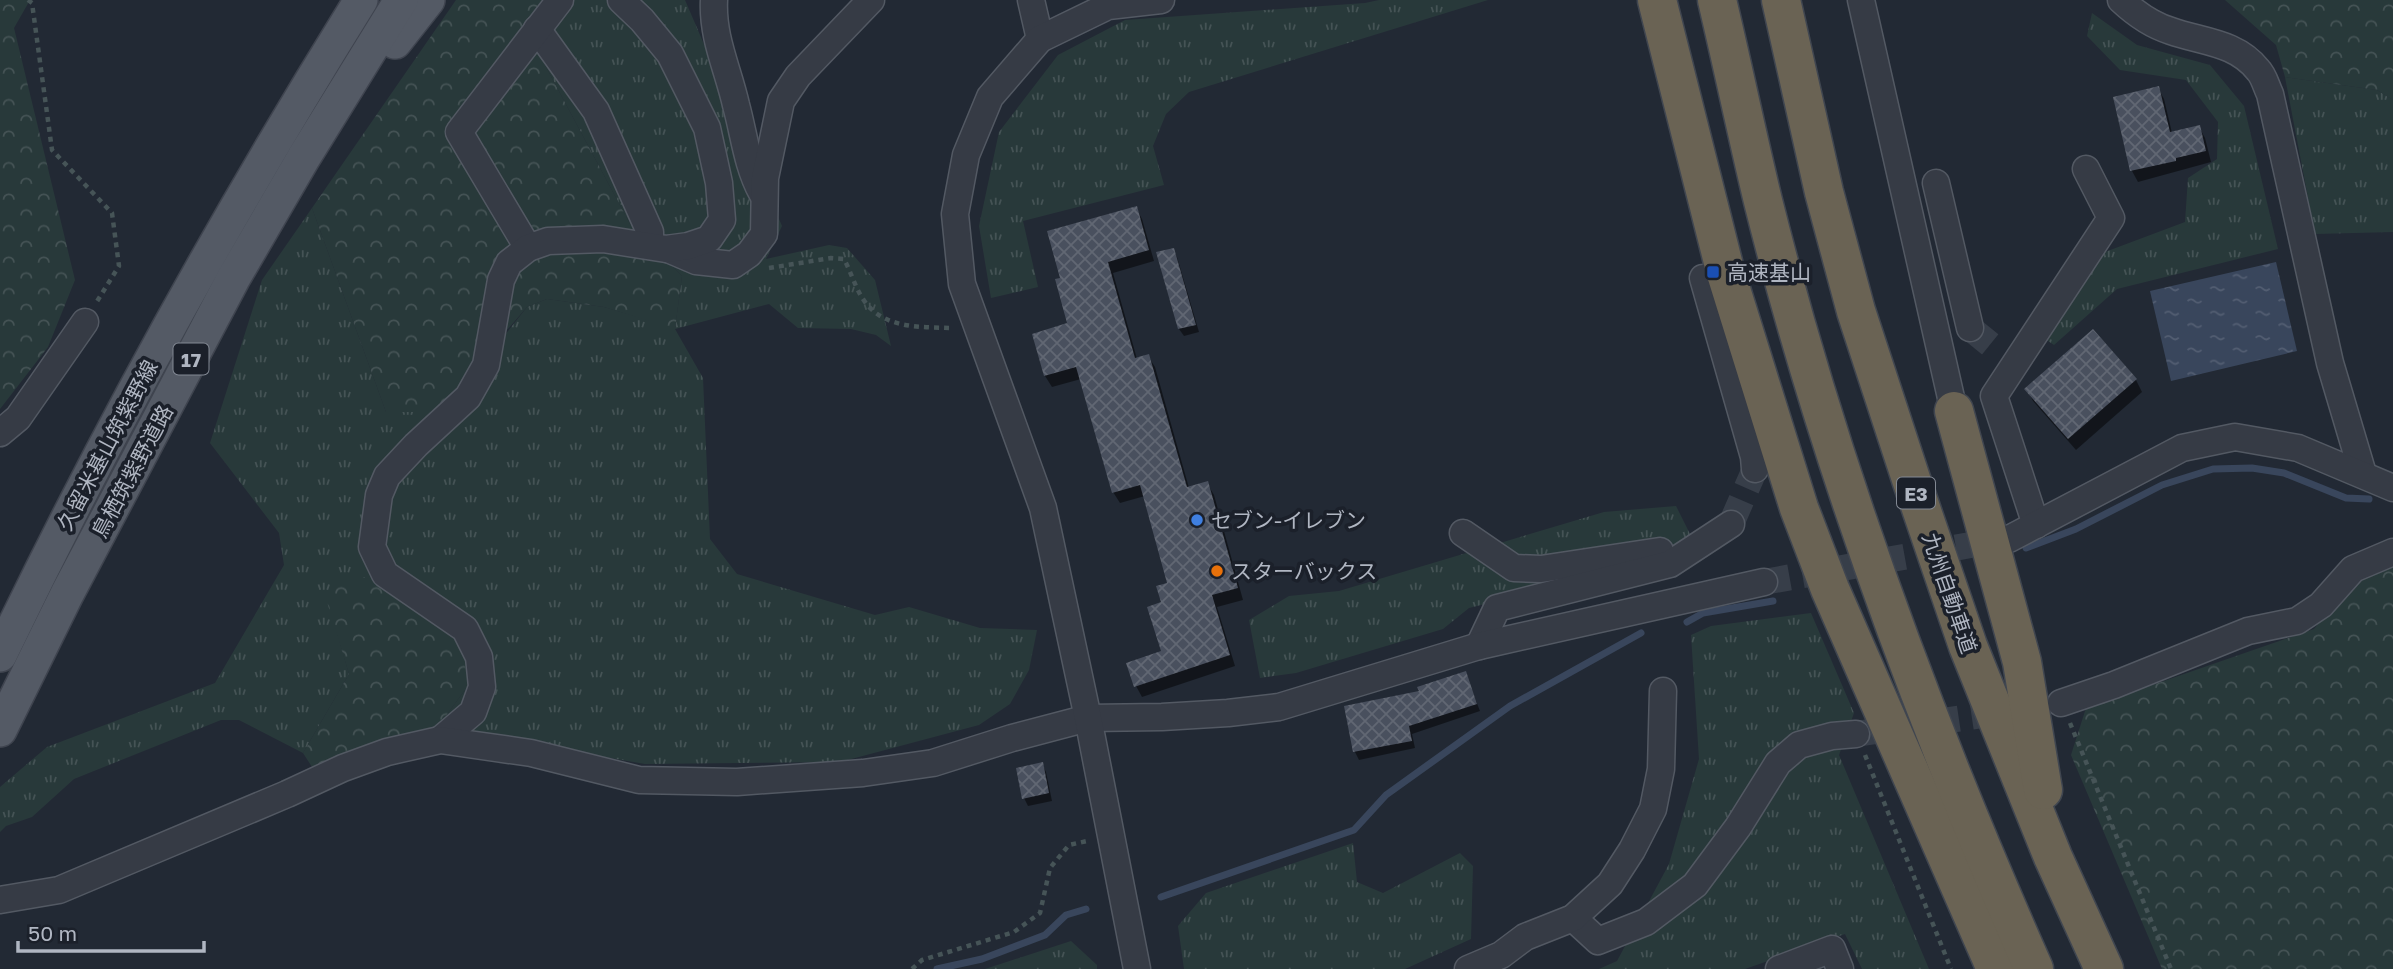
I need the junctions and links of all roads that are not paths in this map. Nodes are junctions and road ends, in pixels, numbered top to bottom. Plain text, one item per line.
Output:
1 (337, 0) edge
2 (361, 0) edge
3 (401, 0) edge
4 (428, 0) edge
5 (559, 0) edge
6 (621, 0) edge
7 (714, 0) edge
8 (871, 0) edge
9 (1030, 0) edge
10 (1161, 0) edge
11 (1657, 0) edge
12 (1717, 0) edge
13 (1781, 0) edge
14 (1861, 0) edge
15 (2121, 0) edge
16 (537, 29) junction
17 (1040, 39) junction
18 (281, 129) junction
19 (304, 157) junction
20 (2086, 169) dead end
21 (1936, 183) dead end
22 (765, 197) junction
23 (658, 247) junction
24 (528, 248) junction
25 (1703, 278) dead end
26 (85, 322) road end
27 (1970, 328) tunnel mouth
28 (1954, 411) joint
29 (0, 433) edge
30 (1755, 468) tunnel mouth
31 (2363, 474) junction
32 (2393, 488) edge
33 (1731, 524) tunnel mouth
34 (2036, 525) junction
35 (1463, 533) dead end
36 (2009, 538) tunnel mouth
37 (1703, 543) junction
38 (2393, 552) edge
39 (1764, 582) tunnel mouth
40 (1479, 646) junction
41 (0, 655) edge
42 (1663, 691) dead end
43 (2061, 703) road end
44 (1088, 718) junction
45 (0, 730) edge
46 (1856, 734) tunnel mouth
47 (440, 740) junction
48 (2053, 857) junction
49 (0, 900) edge
50 (1573, 918) junction
51 (1137, 969) edge
52 (1468, 969) edge
53 (1779, 969) edge
54 (1840, 969) edge
55 (1996, 969) edge
56 (2034, 969) edge
57 (2104, 969) edge

1 - 18 main road, 17
2 - 18 main road, 17
3 - 19 main road, 鳥栖筑紫野道路 / 17
4 - 19 main road, 17
5 - 16 street
6 - 23 street
7 - 22 street
8 - 22 street
9 - 17 street
10 - 17 street
11 - 55 highway
12 - 56 highway
13 - 48 highway, 九州自動車道 / E3
14 - 28 street
15 - 31 street
16 - 23 street
16 - 24 street
17 - 44 street
18 - 41 main road, 久留米基山筑紫野線 / 17
19 - 45 main road, 鳥栖筑紫野道路 / 17
20 - 34 street
21 - 27 street
22 - 23 street
23 - 24 street
24 - 47 street
25 - 30 street
26 - 29 street
28 - 48 highway
31 - 32 street
31 - 34 street
33 - 37 street
34 - 36 street
35 - 37 street
37 - 40 street
38 - 43 street
39 - 40 street
40 - 44 street
42 - 50 street
44 - 47 street
44 - 51 street
46 - 50 street
47 - 49 street
48 - 57 highway, 九州自動車道 / E3
50 - 52 street
53 - 54 street

